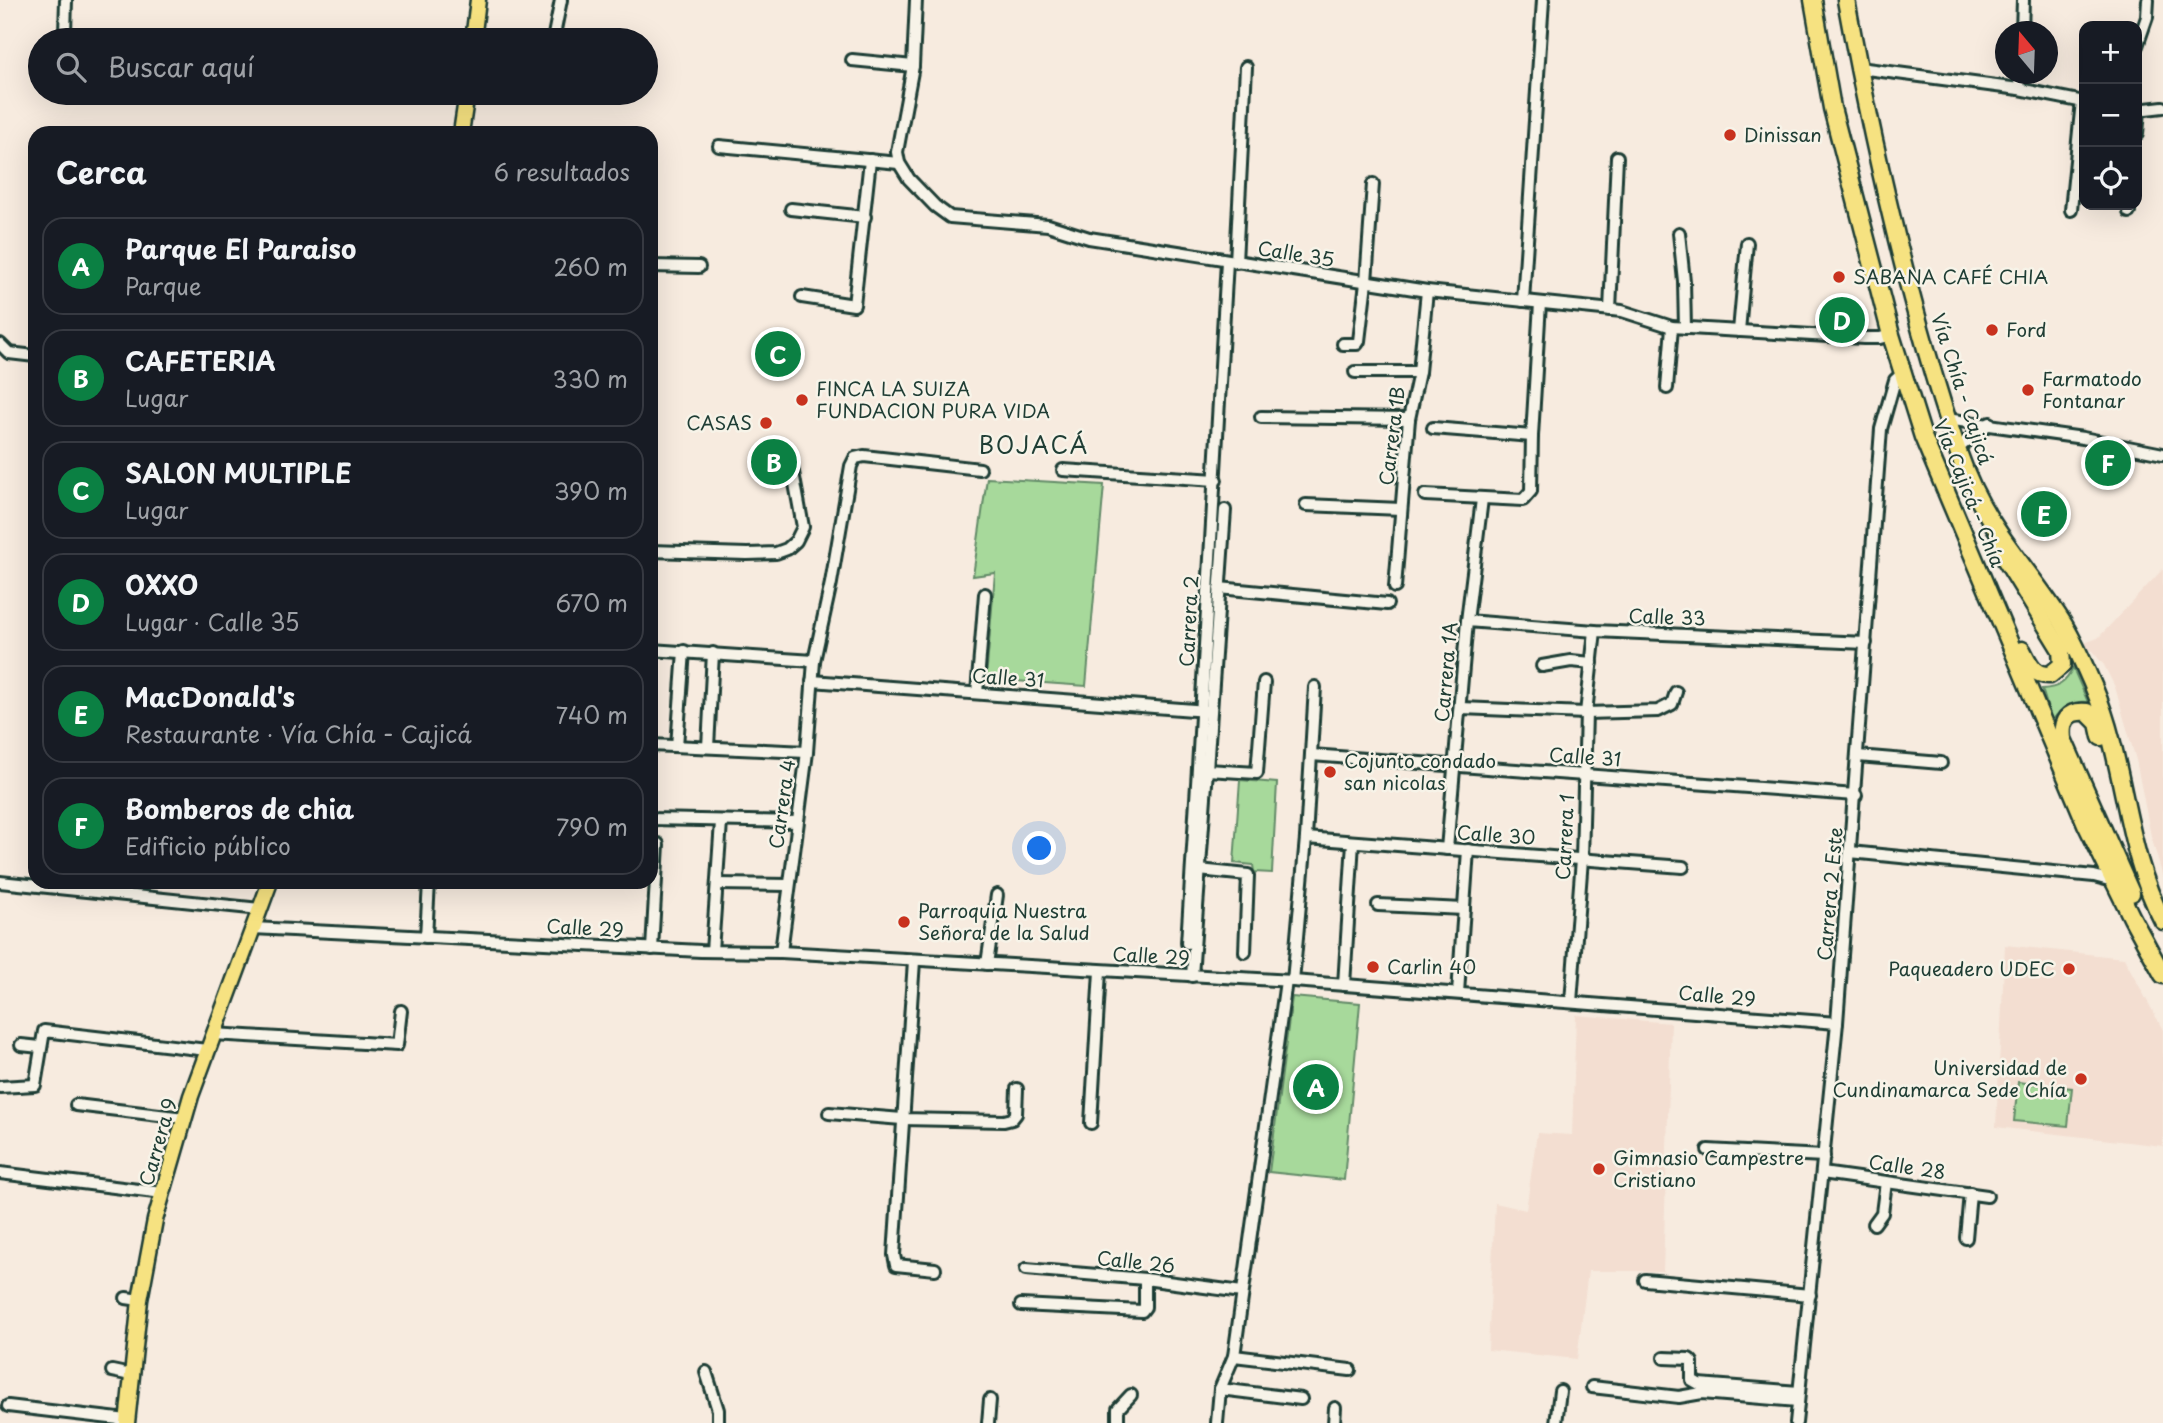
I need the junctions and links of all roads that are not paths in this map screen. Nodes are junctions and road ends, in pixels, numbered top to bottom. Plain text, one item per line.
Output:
1 (66, 0) edge
2 (478, 0) edge
3 (561, 0) edge
4 (916, 0) edge
5 (1543, 0) edge
6 (1813, 0) edge
7 (1846, 0) edge
8 (2023, 0) edge
9 (2148, 0) edge
10 (2022, 21) edge
11 (65, 28) edge
12 (474, 28) edge
13 (555, 28) edge
14 (2142, 32) edge
15 (852, 60) dead end
16 (913, 66) junction
17 (1246, 67) dead end
18 (1859, 68) junction
19 (2019, 84) edge
20 (2019, 89) junction
21 (2079, 100) edge
22 (465, 105) edge
23 (2163, 107) edge
24 (2142, 110) edge
25 (461, 126) edge
26 (2079, 137) edge
27 (719, 146) dead end
28 (1617, 157) dead end
29 (870, 160) junction
30 (899, 163) junction
31 (1373, 184) dead end
32 (791, 209) dead end
33 (2071, 210) dead end
34 (865, 216) junction
35 (1679, 233) dead end
36 (1747, 243) dead end
37 (1231, 262) junction
38 (658, 266) edge
39 (699, 267) dead end
40 (1366, 282) junction
41 (1427, 291) junction
42 (802, 297) dead end
43 (1523, 301) junction
44 (1540, 303) junction
45 (1610, 310) junction
46 (1672, 327) junction
47 (1685, 328) junction
48 (1739, 331) junction
49 (1891, 334) junction
50 (0, 344) edge
51 (1343, 344) dead end
52 (28, 355) edge
53 (1355, 372) dead end
54 (1419, 372) junction
55 (1903, 373) junction
56 (1667, 388) dead end
57 (1261, 417) dead end
58 (1409, 419) junction
59 (1946, 419) junction
60 (1990, 423) junction
61 (1433, 428) dead end
62 (1532, 436) junction
63 (1957, 449) junction
64 (2163, 454) edge
65 (792, 467) dead end
66 (980, 469) dead end
67 (1063, 470) dead end
68 (1216, 480) junction
69 (1425, 495) dead end
70 (1482, 499) junction
71 (1306, 505) dead end
72 (1401, 509) junction
73 (1226, 510) dead end
74 (1996, 529) junction
75 (658, 551) edge
76 (1395, 587) dead end
77 (1219, 588) junction
78 (985, 594) dead end
79 (1989, 599) junction
80 (1387, 604) dead end
81 (1467, 621) junction
82 (1211, 630) junction
83 (1595, 631) junction
84 (1866, 643) junction
85 (658, 650) edge
86 (684, 651) junction
87 (713, 653) junction
88 (814, 660) junction
89 (1592, 663) junction
90 (1542, 666) dead end
91 (812, 681) junction
92 (1264, 682) dead end
93 (1315, 687) dead end
94 (1676, 692) dead end
95 (977, 693) junction
96 (1461, 708) junction
97 (1207, 711) junction
98 (1586, 713) junction
99 (658, 745) edge
100 (677, 746) junction
101 (708, 747) junction
102 (807, 752) junction
103 (1311, 755) junction
104 (1858, 756) junction
105 (1941, 763) dead end
106 (1456, 765) junction
107 (1202, 769) junction
108 (1586, 774) junction
109 (2121, 780) junction
110 (1856, 795) junction
111 (658, 819) edge
112 (721, 822) junction
113 (797, 822) junction
114 (1306, 838) junction
115 (1353, 842) junction
116 (1447, 849) junction
117 (1468, 850) junction
118 (1850, 852) junction
119 (1583, 859) junction
120 (1683, 867) dead end
121 (1199, 870) junction
122 (2113, 881) junction
123 (0, 882) edge
124 (28, 884) edge
125 (717, 884) junction
126 (789, 885) junction
127 (85, 889) edge
128 (268, 889) edge
129 (429, 889) edge
130 (655, 889) edge
131 (997, 895) dead end
132 (1378, 905) dead end
133 (261, 909) junction
134 (1464, 909) junction
135 (2132, 918) junction
136 (2163, 921) edge
137 (253, 928) junction
138 (426, 937) junction
139 (652, 948) junction
140 (712, 951) junction
141 (781, 952) junction
142 (1245, 952) dead end
143 (914, 961) junction
144 (987, 964) junction
145 (1100, 971) junction
146 (2163, 975) edge
147 (1189, 976) junction
148 (1289, 981) junction
149 (1344, 985) junction
150 (1458, 993) junction
151 (1571, 1002) junction
152 (401, 1011) dead end
153 (1837, 1023) junction
154 (213, 1034) junction
155 (21, 1045) dead end
156 (40, 1047) junction
157 (206, 1050) junction
158 (0, 1087) edge
159 (1017, 1089) dead end
160 (76, 1105) dead end
161 (829, 1113) dead end
162 (184, 1118) junction
163 (902, 1119) junction
164 (1091, 1123) dead end
165 (1708, 1150) dead end
166 (1824, 1156) junction
167 (0, 1173) edge
168 (1822, 1173) junction
169 (1886, 1182) junction
170 (163, 1193) junction
171 (1970, 1194) junction
172 (1987, 1196) dead end
173 (1874, 1224) dead end
174 (1966, 1238) dead end
175 (935, 1269) dead end
176 (1026, 1269) dead end
177 (1145, 1279) junction
178 (1645, 1280) dead end
179 (1242, 1293) junction
180 (1810, 1295) junction
181 (1021, 1305) dead end
182 (1234, 1356) junction
183 (1664, 1358) dead end
184 (1350, 1370) dead end
185 (112, 1371) dead end
186 (706, 1372) dead end
187 (131, 1374) junction
188 (1592, 1387) dead end
189 (1220, 1389) junction
190 (1560, 1391) dead end
191 (1131, 1395) dead end
192 (1798, 1396) junction
193 (990, 1399) dead end
194 (1301, 1399) dead end
195 (8, 1406) dead end
196 (1335, 1408) dead end
197 (127, 1421) edge
198 (719, 1423) edge
199 (988, 1423) edge
200 (1118, 1423) edge
201 (1217, 1423) edge
202 (1334, 1423) edge
203 (1556, 1423) edge
204 (1796, 1423) edge

1 - 11 street
2 - 12 main road
3 - 13 street
4 - 16 street
5 - 43 street
6 - 49 highway, Vía Cajicá - Chía
7 - 18 highway, Vía Chía - Cajicá
8 - 10 street
9 - 14 street
15 - 16 street
16 - 30 street
17 - 37 street, Carrera 2
18 - 20 street
18 - 59 highway, Vía Chía - Cajicá
19 - 20 street
20 - 21 street
22 - 25 main road
23 - 24 street
26 - 33 street
27 - 29 street
28 - 45 street
29 - 30 street
29 - 34 street
30 - 37 street, Calle 35
31 - 40 street
32 - 34 street
34 - 42 street
35 - 47 street
36 - 48 street
37 - 40 street, Calle 35
37 - 68 street, Carrera 2
38 - 39 street
40 - 41 street, Calle 35
40 - 51 street
41 - 43 street, Calle 35
41 - 54 street, Carrera 1B
43 - 44 street, Calle 35
44 - 45 street, Calle 35
44 - 62 street
45 - 46 street, Calle 35
46 - 47 street, Calle 35
46 - 56 street
47 - 48 street, Calle 35
48 - 49 street, Calle 35
49 - 55 highway, Vía Cajicá - Chía
50 - 52 street
53 - 54 street
54 - 58 street, Carrera 1B
55 - 79 highway, Vía Cajicá - Chía
55 - 84 street, Carrera 2 Este
57 - 58 street
58 - 72 street, Carrera 1B
59 - 60 street
59 - 63 highway, Vía Chía - Cajicá
60 - 63 street
60 - 64 street
61 - 62 street
62 - 70 street
63 - 74 highway, Vía Chía - Cajicá
65 - 75 street
66 - 88 street, Carrera 4
67 - 68 street
68 - 82 street, Carrera 2
69 - 70 street
70 - 81 street, Carrera 1A
71 - 72 street
72 - 76 street, Carrera 1B
73 - 77 street
74 - 79 highway
74 - 109 highway, Vía Chía - Cajicá
77 - 80 street
77 - 82 street
78 - 95 street
79 - 122 highway, Vía Cajicá - Chía
81 - 83 street, Calle 33
81 - 96 street, Carrera 1A
82 - 97 street, Carrera 2
83 - 84 street, Calle 33
83 - 89 street, Carrera 1
84 - 104 street, Carrera 2 Este
85 - 86 street
86 - 87 street
86 - 100 street
87 - 88 street
87 - 101 street
88 - 91 street, Carrera 4
89 - 90 street
89 - 98 street, Carrera 1
91 - 95 street, Calle 31
91 - 102 street, Carrera 4
92 - 107 street
93 - 103 street
94 - 98 street
95 - 97 street, Calle 31
96 - 98 street
96 - 106 street, Carrera 1A
97 - 107 street, Carrera 2
98 - 108 street, Carrera 1
99 - 100 street
100 - 101 street
101 - 102 street
102 - 113 street, Carrera 4
103 - 106 street, Calle 31
103 - 114 street
104 - 105 street
104 - 110 street, Carrera 2 Este
106 - 108 street, Calle 31
106 - 116 street, Carrera 1A
107 - 121 street
107 - 147 street
108 - 110 street, Calle 31
108 - 119 street, Carrera 1
109 - 135 highway
109 - 136 highway, Vía Chía - Cajicá
110 - 118 street, Carrera 2 Este
111 - 112 street
112 - 113 street
112 - 125 street
113 - 126 street, Carrera 4
114 - 115 street, Calle 30
114 - 148 street
115 - 116 street, Calle 30
115 - 149 street
116 - 117 street, Calle 30
117 - 119 street, Calle 30
117 - 134 street
118 - 122 street
118 - 153 street, Carrera 2 Este
119 - 120 street, Calle 30
119 - 151 street, Carrera 1
121 - 142 street
121 - 147 street
122 - 135 highway, Vía Cajicá - Chía
123 - 124 street
125 - 126 street
125 - 140 street
126 - 141 street, Carrera 4
127 - 133 street
128 - 133 main road, Carrera 9
129 - 138 street
130 - 139 street
131 - 144 street
132 - 134 street
133 - 137 main road, Carrera 9
134 - 150 street
135 - 146 highway, Vía Cajicá - Chía
137 - 138 street, Calle 29
137 - 154 main road, Carrera 9
138 - 139 street, Calle 29
139 - 140 street, Calle 29
140 - 141 street, Calle 29
141 - 143 street, Calle 29
143 - 144 street, Calle 29
143 - 163 street
144 - 145 street, Calle 29
145 - 147 street, Calle 29
145 - 164 street
147 - 148 street, Calle 29
148 - 149 street, Calle 29
148 - 179 street
149 - 150 street, Calle 29
150 - 151 street, Calle 29
151 - 153 street, Calle 29
152 - 154 street
153 - 166 street, Carrera 2 Este
154 - 157 main road, Carrera 9
155 - 156 street
156 - 157 street
156 - 158 street
157 - 162 main road, Carrera 9
159 - 163 street
160 - 162 street
161 - 163 street
162 - 170 main road, Carrera 9
163 - 175 street
165 - 166 street
166 - 168 street, Carrera 2 Este
167 - 170 street
168 - 169 street, Calle 28
168 - 180 street, Carrera 2 Este
169 - 171 street, Calle 28
169 - 173 street
170 - 187 main road, Carrera 9
171 - 172 street, Calle 28
171 - 174 street
176 - 177 street, Calle 26
177 - 179 street, Calle 26
177 - 181 street
178 - 180 street
179 - 182 street
180 - 192 street, Carrera 2 Este
182 - 184 street
182 - 189 street
183 - 192 street
185 - 187 street
186 - 198 street
187 - 197 main road, Carrera 9
188 - 192 street
189 - 194 street
189 - 201 street
190 - 203 street
191 - 200 street
192 - 204 street, Carrera 2 Este
193 - 199 street
195 - 197 street
196 - 202 street

